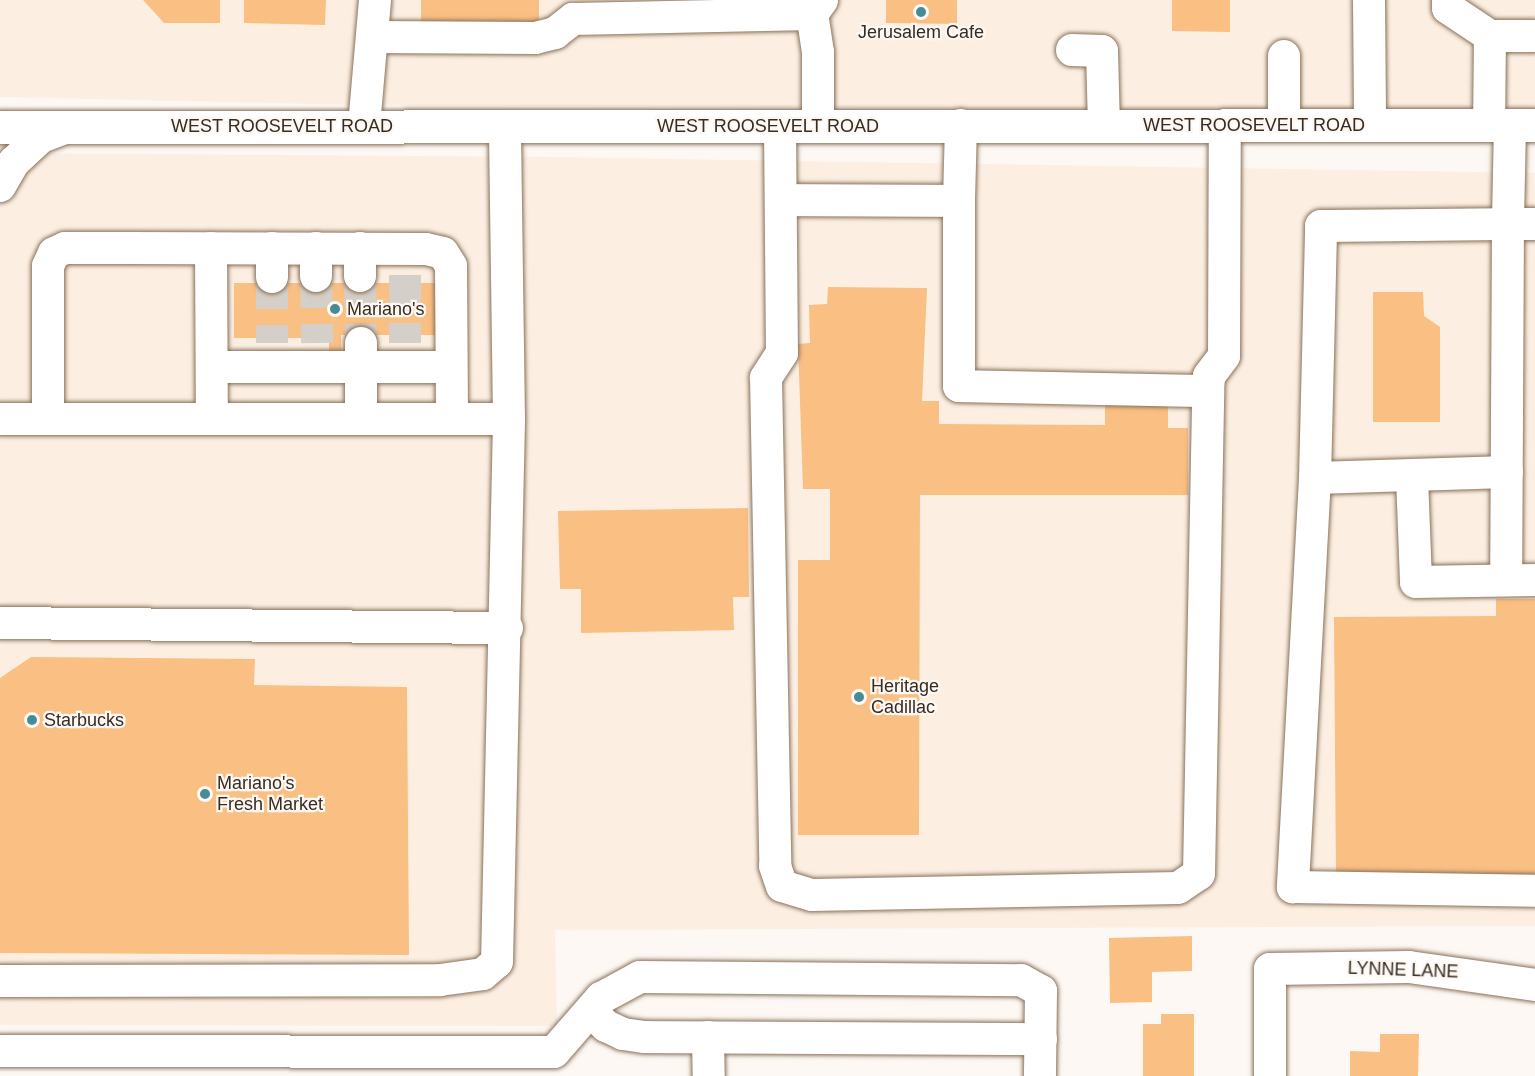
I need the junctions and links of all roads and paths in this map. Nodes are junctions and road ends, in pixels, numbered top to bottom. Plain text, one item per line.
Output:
1 (375, 0) edge
2 (1369, 0) edge
3 (1448, 0) edge
4 (815, 5) edge
5 (1490, 36) junction
6 (1535, 36) edge
7 (374, 37) junction
8 (1072, 50) dead end
9 (1284, 56) dead end
10 (961, 125) junction
11 (1104, 125) junction
12 (1225, 125) junction
13 (1284, 125) junction
14 (1370, 125) junction
15 (1511, 125) edge
16 (364, 126) junction
17 (506, 126) junction
18 (780, 126) junction
19 (819, 126) junction
20 (0, 127) edge
21 (67, 127) junction
22 (0, 186) edge
23 (781, 200) junction
24 (959, 201) junction
25 (1521, 224) edge
26 (211, 248) junction
27 (361, 355) junction
28 (276, 359) junction
29 (212, 367) junction
30 (451, 367) junction
31 (1208, 391) junction
32 (0, 419) edge
33 (48, 419) junction
34 (212, 419) junction
35 (285, 419) junction
36 (361, 419) junction
37 (452, 419) junction
38 (509, 419) junction
39 (1507, 472) junction
40 (1315, 477) junction
41 (1412, 477) junction
42 (1521, 579) edge
43 (0, 623) edge
44 (507, 627) junction
45 (1535, 891) edge
46 (0, 981) edge
47 (1535, 985) edge
48 (591, 1011) junction
49 (708, 1037) junction
50 (1041, 1039) junction
51 (0, 1051) edge
52 (266, 1064) edge
53 (421, 1064) edge
54 (709, 1076) edge
55 (1040, 1076) edge
56 (1270, 1076) edge

1 - 7 street
2 - 14 street
3 - 5 street
4 - 7 street
4 - 19 street
5 - 6 street
5 - 15 street
7 - 16 street
8 - 11 street
9 - 13 street
10 - 11 main road, WEST ROOSEVELT ROAD
10 - 19 main road, WEST ROOSEVELT ROAD
10 - 24 street
11 - 12 main road, WEST ROOSEVELT ROAD
12 - 13 main road, WEST ROOSEVELT ROAD
12 - 31 street
13 - 14 main road, WEST ROOSEVELT ROAD
14 - 15 main road, WEST ROOSEVELT ROAD
15 - 25 street
16 - 17 main road, WEST ROOSEVELT ROAD
16 - 21 main road, WEST ROOSEVELT ROAD
17 - 18 main road, WEST ROOSEVELT ROAD
17 - 38 street
18 - 19 main road, WEST ROOSEVELT ROAD
18 - 23 street
20 - 21 main road, WEST ROOSEVELT ROAD
21 - 22 street
23 - 24 street
23 - 31 street
24 - 31 street
25 - 39 street
25 - 40 street
26 - 29 street
26 - 30 street
26 - 33 street
27 - 28 street
27 - 30 street
27 - 36 street
28 - 29 street
28 - 35 street
29 - 34 street
30 - 37 street
32 - 33 street
33 - 34 street
34 - 35 street
35 - 36 street
36 - 37 street
37 - 38 street
38 - 44 street
39 - 41 street
39 - 42 street
40 - 41 street
40 - 45 street
41 - 42 street
43 - 44 street
44 - 46 street
47 - 56 street, LYNNE LANE
48 - 49 street
48 - 50 street
48 - 53 street
49 - 50 street
49 - 54 street
50 - 55 street
51 - 52 street
52 - 53 street

